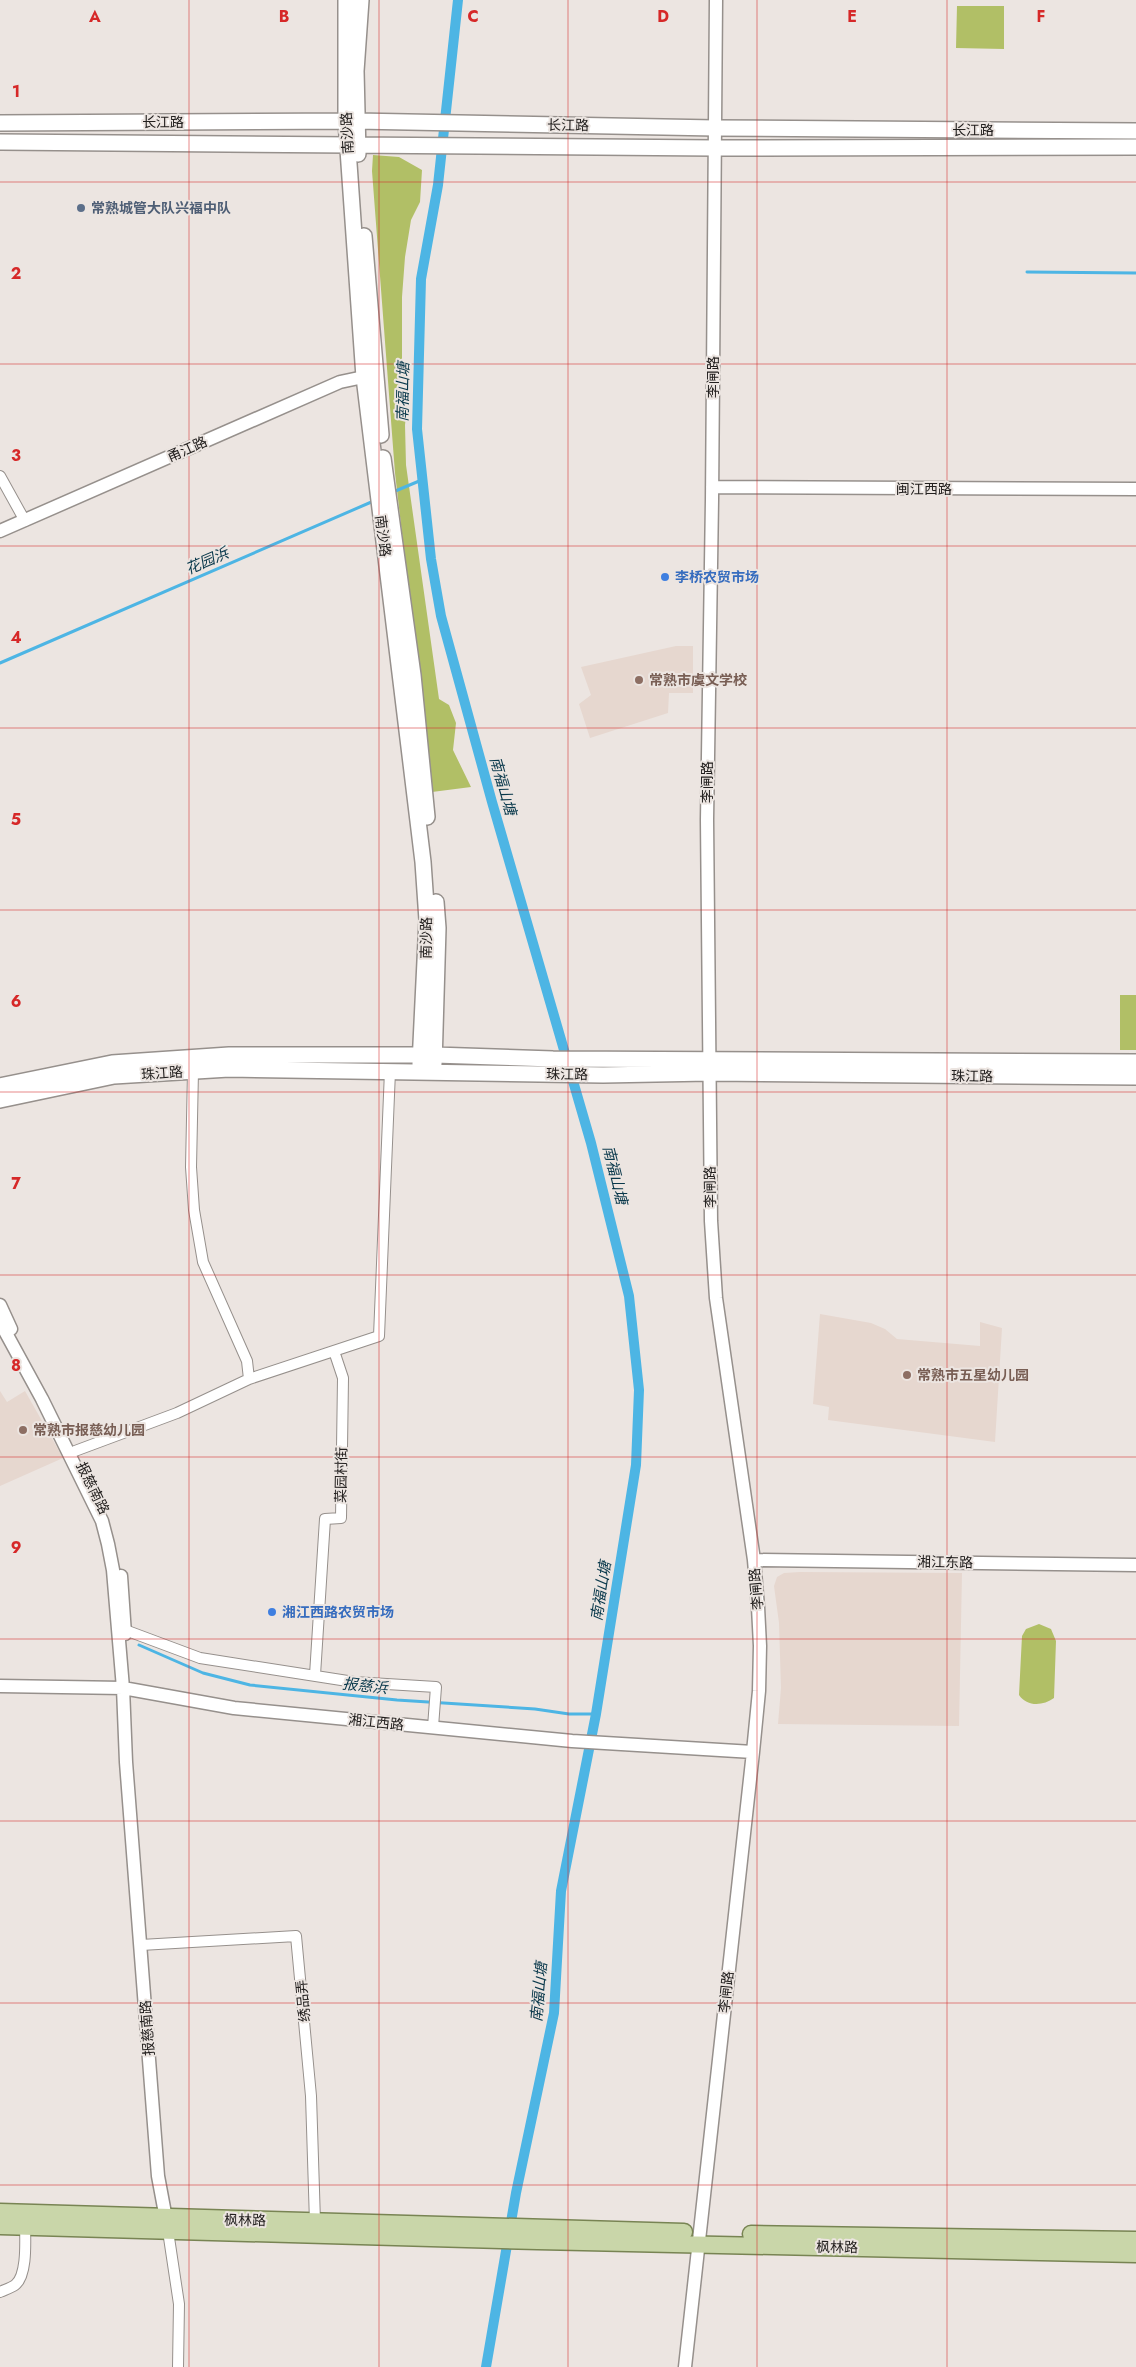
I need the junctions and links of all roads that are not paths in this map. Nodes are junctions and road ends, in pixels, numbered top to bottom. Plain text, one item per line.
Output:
1 (346, 0) edge
2 (361, 0) edge
3 (716, 0) edge
4 (351, 121) junction
5 (0, 123) edge
6 (715, 128) junction
7 (1136, 131) edge
8 (0, 142) edge
9 (352, 146) junction
10 (1136, 147) edge
11 (715, 148) junction
12 (370, 376) junction
13 (0, 476) edge
14 (712, 487) junction
15 (1136, 489) edge
16 (25, 520) junction
17 (0, 531) edge
18 (427, 1055) junction
19 (1136, 1062) edge
20 (709, 1066) junction
21 (193, 1071) junction
22 (390, 1071) junction
23 (427, 1071) junction
24 (1136, 1077) edge
25 (0, 1086) edge
26 (0, 1100) edge
27 (0, 1305) edge
28 (0, 1322) edge
29 (334, 1352) junction
30 (249, 1379) junction
31 (75, 1451) junction
32 (754, 1560) junction
33 (1136, 1565) edge
34 (125, 1630) junction
35 (315, 1675) junction
36 (0, 1686) edge
37 (123, 1688) junction
38 (433, 1728) junction
39 (753, 1752) junction
40 (142, 1945) junction
41 (0, 2212) edge
42 (25, 2220) junction
43 (315, 2222) junction
44 (167, 2224) junction
45 (0, 2226) edge
46 (489, 2233) junction
47 (701, 2238) junction
48 (1136, 2240) edge
49 (1136, 2254) edge
50 (0, 2292) edge
51 (178, 2367) edge
52 (685, 2367) edge

1 - 4 main road, 南沙路
2 - 4 main road, 南沙路
3 - 6 street, 李闸路
4 - 5 main road, 长江路
4 - 6 main road, 长江路
4 - 9 main road, 南沙路
6 - 7 main road, 长江路
6 - 11 street, 李闸路
8 - 9 main road, 长江路
9 - 11 main road, 长江路
9 - 12 main road, 南沙路
10 - 11 main road, 长江路
11 - 14 street, 李闸路
12 - 16 street, 甬江路
12 - 18 main road, 南沙路
13 - 16 street
14 - 15 street, 闽江西路
14 - 20 street, 李闸路
16 - 17 street, 甬江路
18 - 20 main road, 珠江路
18 - 23 main road, 南沙路
18 - 25 main road, 珠江路
19 - 20 main road, 珠江路
20 - 23 main road, 珠江路
20 - 24 main road, 珠江路
20 - 32 street, 李闸路
21 - 22 main road, 珠江路
21 - 26 main road, 珠江路
21 - 30 street
22 - 23 main road, 珠江路
22 - 29 street
27 - 31 street, 报慈南路
28 - 37 street, 报慈南路
29 - 30 street
29 - 35 street, 菜园村街
30 - 31 street
31 - 34 street, 报慈南路
32 - 33 street, 湘江东路
32 - 39 street, 李闸路
34 - 35 street
34 - 37 street, 报慈南路
35 - 38 street
36 - 37 street, 湘江西路
37 - 38 street, 湘江西路
37 - 40 street, 报慈南路
38 - 39 street, 湘江西路
39 - 47 street, 李闸路
40 - 43 street, 绣品弄
40 - 44 street, 报慈南路
41 - 42 main road, 枫林路
42 - 44 main road, 枫林路
42 - 45 main road, 枫林路
42 - 50 street
43 - 44 main road, 枫林路
43 - 46 main road, 枫林路
44 - 46 main road, 枫林路
44 - 51 street, 报慈南路
46 - 47 main road, 枫林路
47 - 48 main road, 枫林路
47 - 49 main road, 枫林路
47 - 52 street, 李闸路

